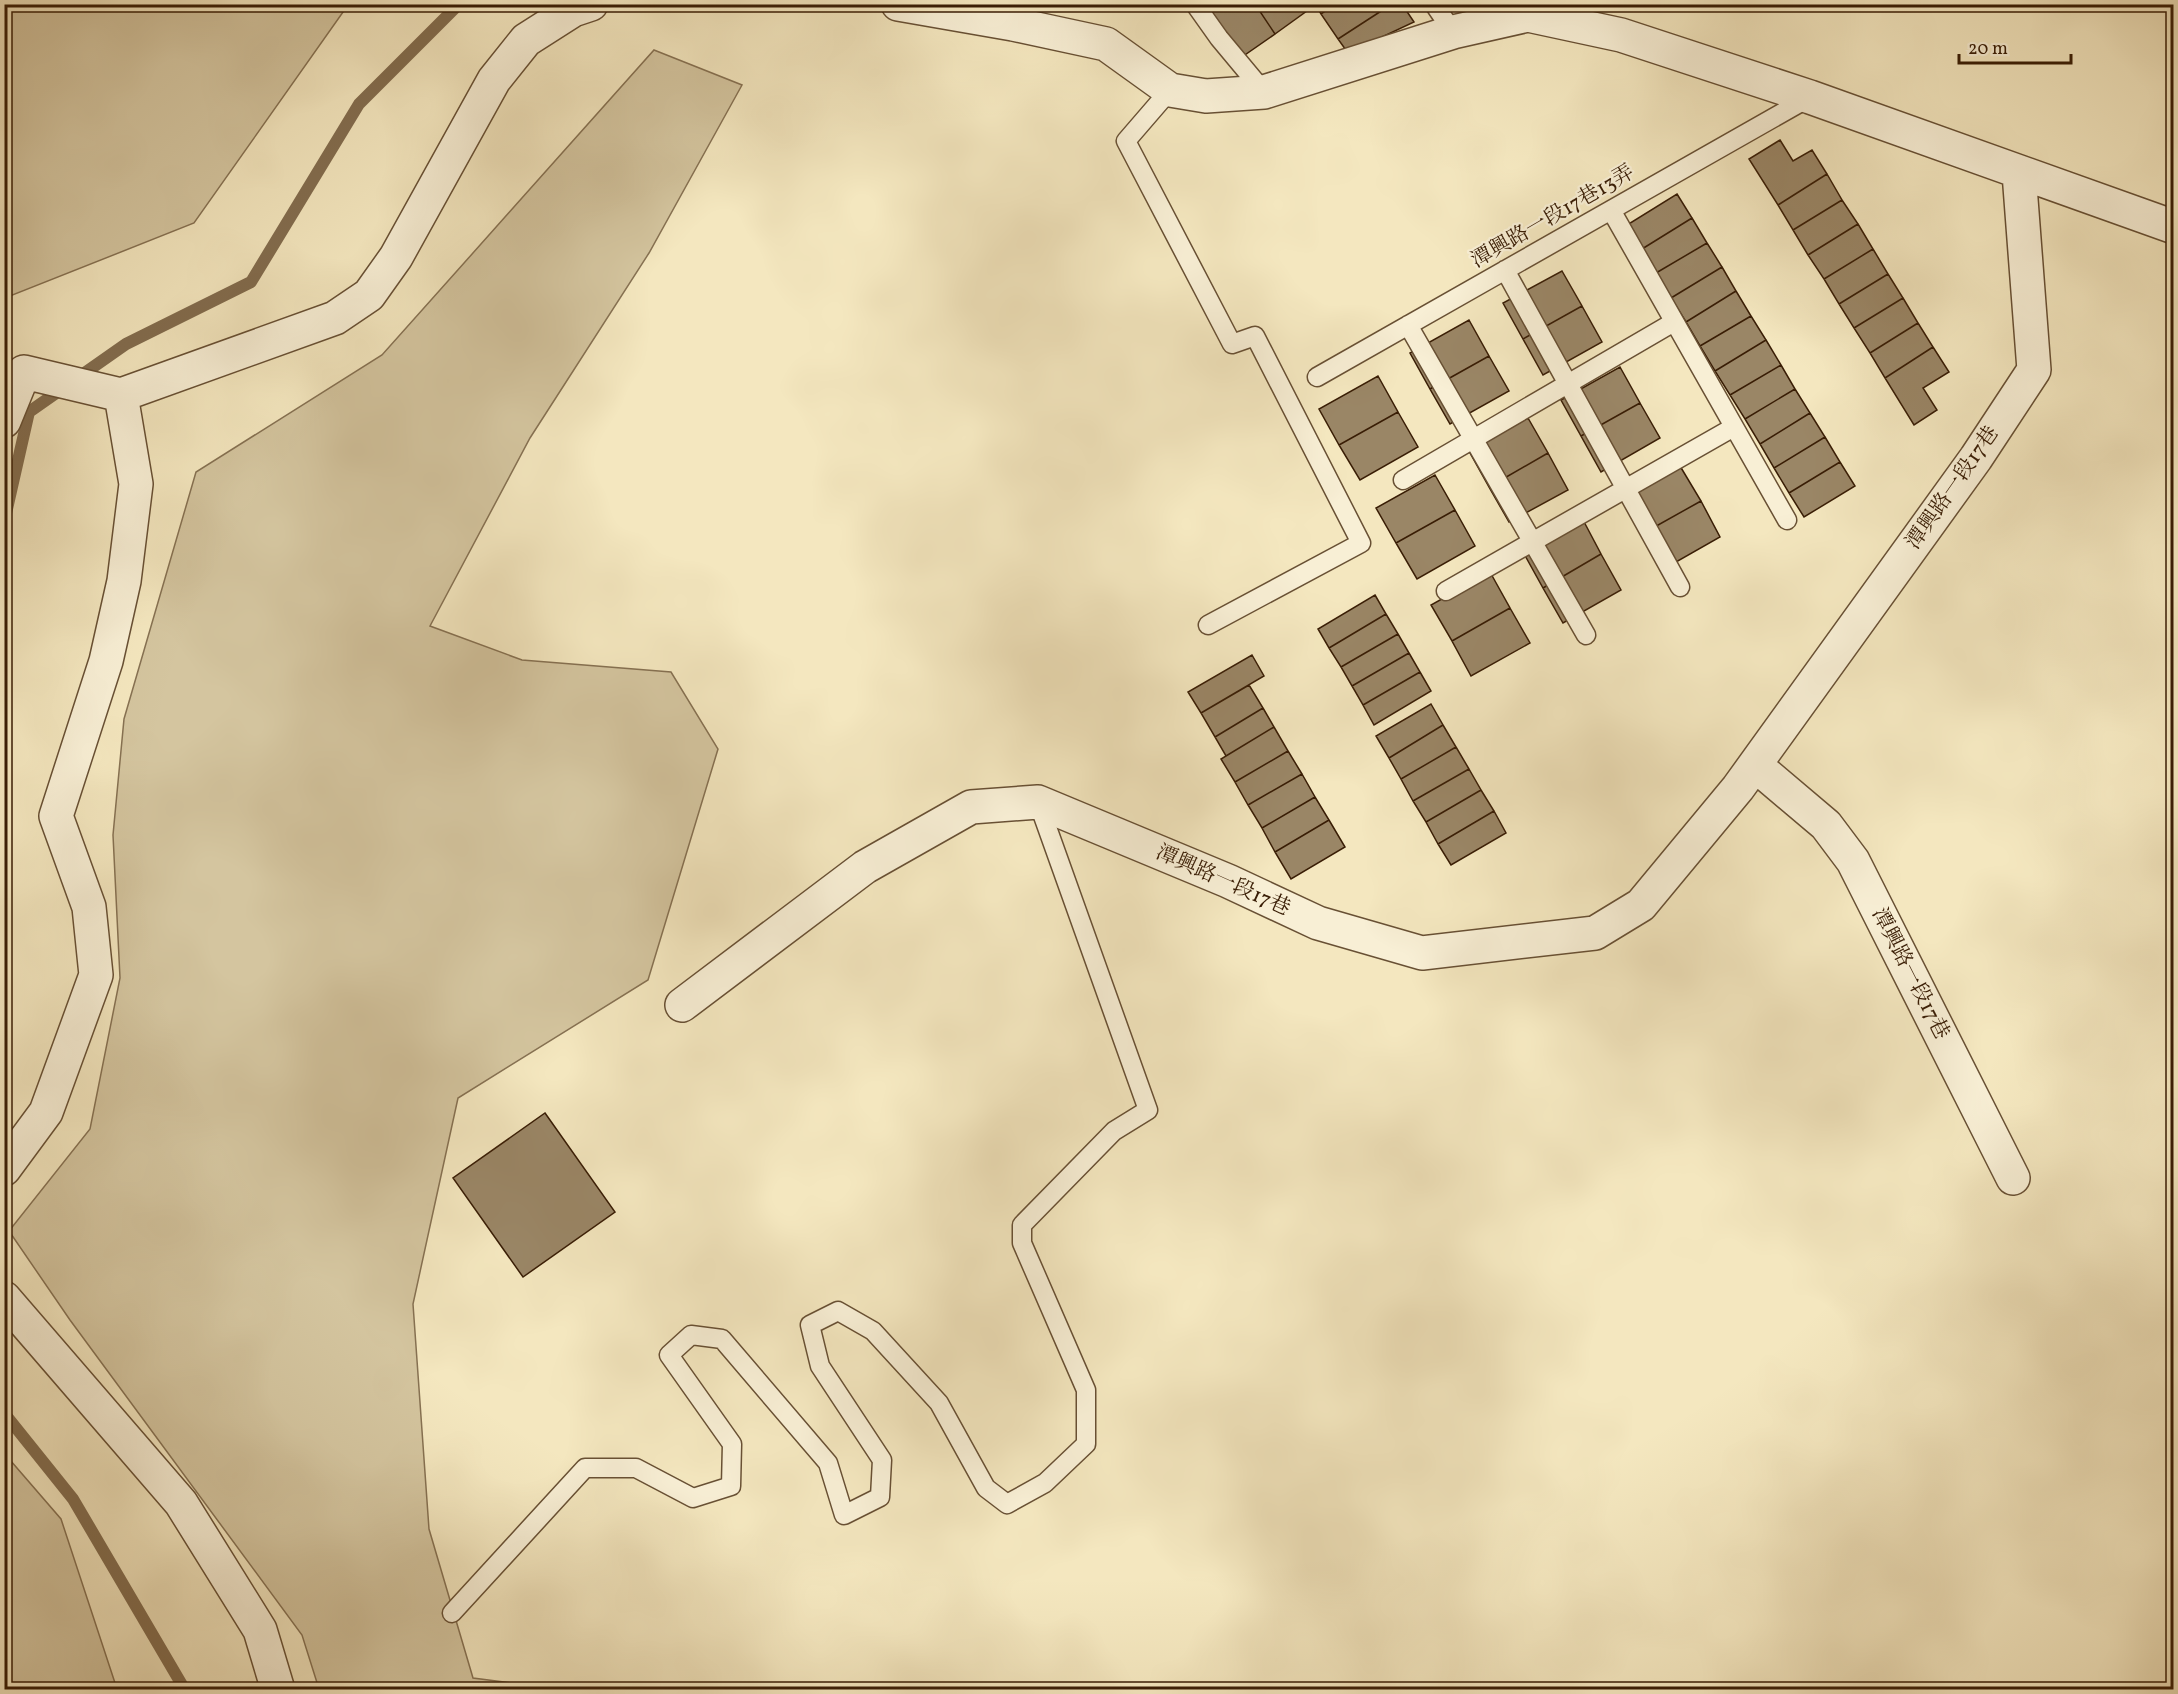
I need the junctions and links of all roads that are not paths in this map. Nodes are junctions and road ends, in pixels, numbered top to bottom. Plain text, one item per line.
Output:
1 (591, 4) edge
2 (898, 4) edge
3 (1197, 4) edge
4 (1434, 4) edge
5 (1453, 32) junction
6 (1170, 90) junction
7 (1264, 92) junction
8 (1810, 97) junction
9 (2019, 173) junction
10 (1611, 210) junction
11 (2174, 227) edge
12 (1505, 270) junction
13 (1674, 322) junction
14 (1408, 325) junction
15 (1317, 377) dead end
16 (1568, 384) junction
17 (121, 395) junction
18 (4, 421) edge
19 (1734, 427) junction
20 (1473, 439) junction
21 (1403, 480) dead end
22 (1626, 488) junction
23 (1787, 520) dead end
24 (1532, 542) junction
25 (1680, 587) dead end
26 (1446, 591) dead end
27 (1208, 625) dead end
28 (1586, 635) dead end
29 (1755, 765) junction
30 (1038, 802) junction
31 (682, 1005) dead end
32 (4, 1168) edge
33 (2013, 1178) dead end
34 (11, 1312) edge
35 (452, 1613) dead end
36 (278, 1689) edge

1 - 17 street
2 - 6 street
3 - 7 lane
4 - 5 lane
5 - 7 street
5 - 8 street
6 - 7 street
6 - 27 lane
8 - 9 street
8 - 10 lane, 潭興路一段17巷13弄
9 - 11 street
9 - 29 street, 潭興路一段17巷
10 - 12 lane, 潭興路一段17巷13弄
10 - 13 lane
12 - 14 lane, 潭興路一段17巷13弄
12 - 16 lane
13 - 16 lane
13 - 19 lane
14 - 15 lane, 潭興路一段17巷13弄
14 - 20 lane
16 - 20 lane
16 - 22 lane
17 - 18 street
17 - 32 street
19 - 22 lane
19 - 23 lane
20 - 21 lane
20 - 24 lane
22 - 24 lane
22 - 25 lane
24 - 26 lane
24 - 28 lane
29 - 30 street, 潭興路一段17巷
29 - 33 street, 潭興路一段17巷
30 - 31 street, 潭興路一段17巷
30 - 35 lane
34 - 36 street

